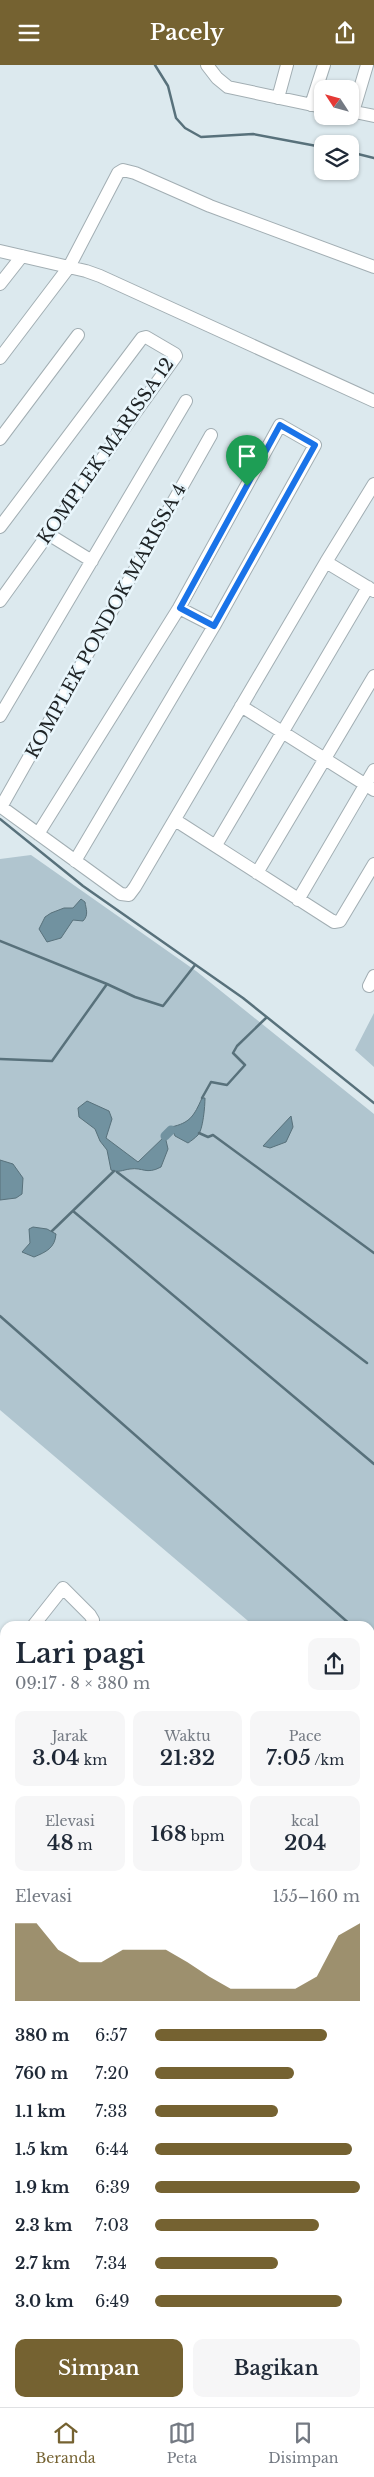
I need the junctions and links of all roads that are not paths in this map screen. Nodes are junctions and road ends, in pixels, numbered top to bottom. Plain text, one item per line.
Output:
1 (207, 65) edge
2 (287, 65) edge
3 (324, 65) edge
4 (367, 65) edge
5 (321, 80) edge
6 (359, 90) edge
7 (278, 98) junction
8 (314, 105) edge
9 (359, 113) edge
10 (374, 116) edge
11 (0, 251) edge
12 (22, 256) junction
13 (69, 267) junction
14 (374, 267) edge
15 (0, 284) edge
16 (78, 335) dead end
17 (0, 358) edge
18 (186, 401) dead end
19 (374, 401) edge
20 (211, 435) dead end
21 (0, 439) edge
22 (374, 483) edge
23 (0, 527) edge
24 (48, 534) junction
25 (92, 561) junction
26 (326, 562) junction
27 (371, 589) edge
28 (0, 601) edge
29 (180, 608) junction
30 (214, 626) junction
31 (374, 676) edge
32 (241, 706) junction
33 (0, 716) edge
34 (283, 732) junction
35 (324, 758) junction
36 (374, 770) edge
37 (370, 787) edge
38 (1, 806) edge
39 (174, 821) junction
40 (38, 834) junction
41 (216, 845) junction
42 (75, 861) junction
43 (374, 864) edge
44 (257, 873) junction
45 (298, 900) junction
46 (36, 1621) edge
47 (93, 1621) edge

1 - 7 street
2 - 7 street
3 - 5 street
4 - 6 street
7 - 8 street
9 - 10 street
11 - 12 street
12 - 13 street
12 - 15 street
13 - 14 street
13 - 17 street
13 - 19 street
16 - 21 street
18 - 25 street
20 - 38 street, KOMPLEK PONDOK MARISSA 4
22 - 26 street
23 - 24 street, KOMPLEK MARISSA 12
24 - 25 street
24 - 28 street, KOMPLEK MARISSA 12
25 - 33 street
26 - 27 street
26 - 32 street
27 - 34 street
29 - 30 street
29 - 30 street
29 - 40 street
30 - 42 street
31 - 35 street
32 - 34 street
32 - 39 street
34 - 35 street
34 - 41 street
35 - 37 street
35 - 44 street
36 - 37 street
37 - 45 street
38 - 40 street
39 - 41 street
39 - 42 street
40 - 42 street
41 - 44 street
43 - 45 street
44 - 45 street
46 - 47 street

